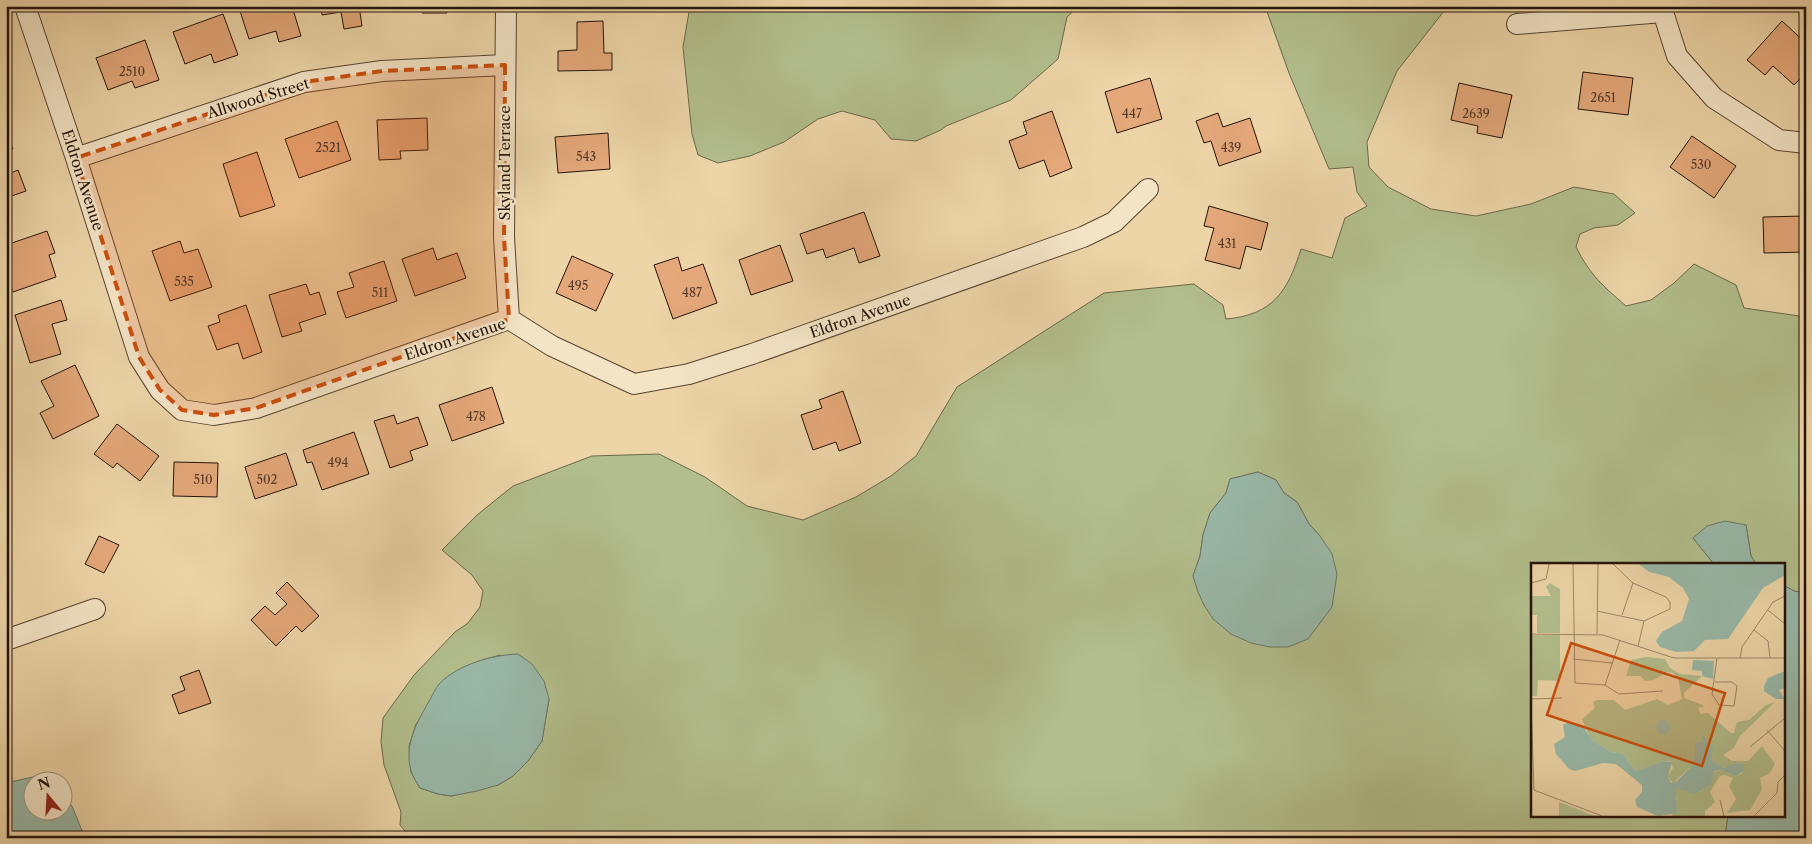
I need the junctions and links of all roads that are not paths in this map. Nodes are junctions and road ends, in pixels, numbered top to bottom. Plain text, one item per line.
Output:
1 (25, 6) edge
2 (506, 6) edge
3 (1663, 9) edge
4 (1517, 24) dead end
5 (505, 65) junction
6 (1806, 144) edge
7 (76, 158) junction
8 (1148, 189) dead end
9 (509, 319) junction
10 (95, 608) dead end
11 (6, 640) edge

1 - 7 street, Eldron Avenue
2 - 5 street, Skyland Terrace
3 - 4 street
3 - 6 street
5 - 7 street, Allwood Street
5 - 9 street, Skyland Terrace
7 - 9 street, Eldron Avenue
8 - 9 street, Eldron Avenue
10 - 11 street

